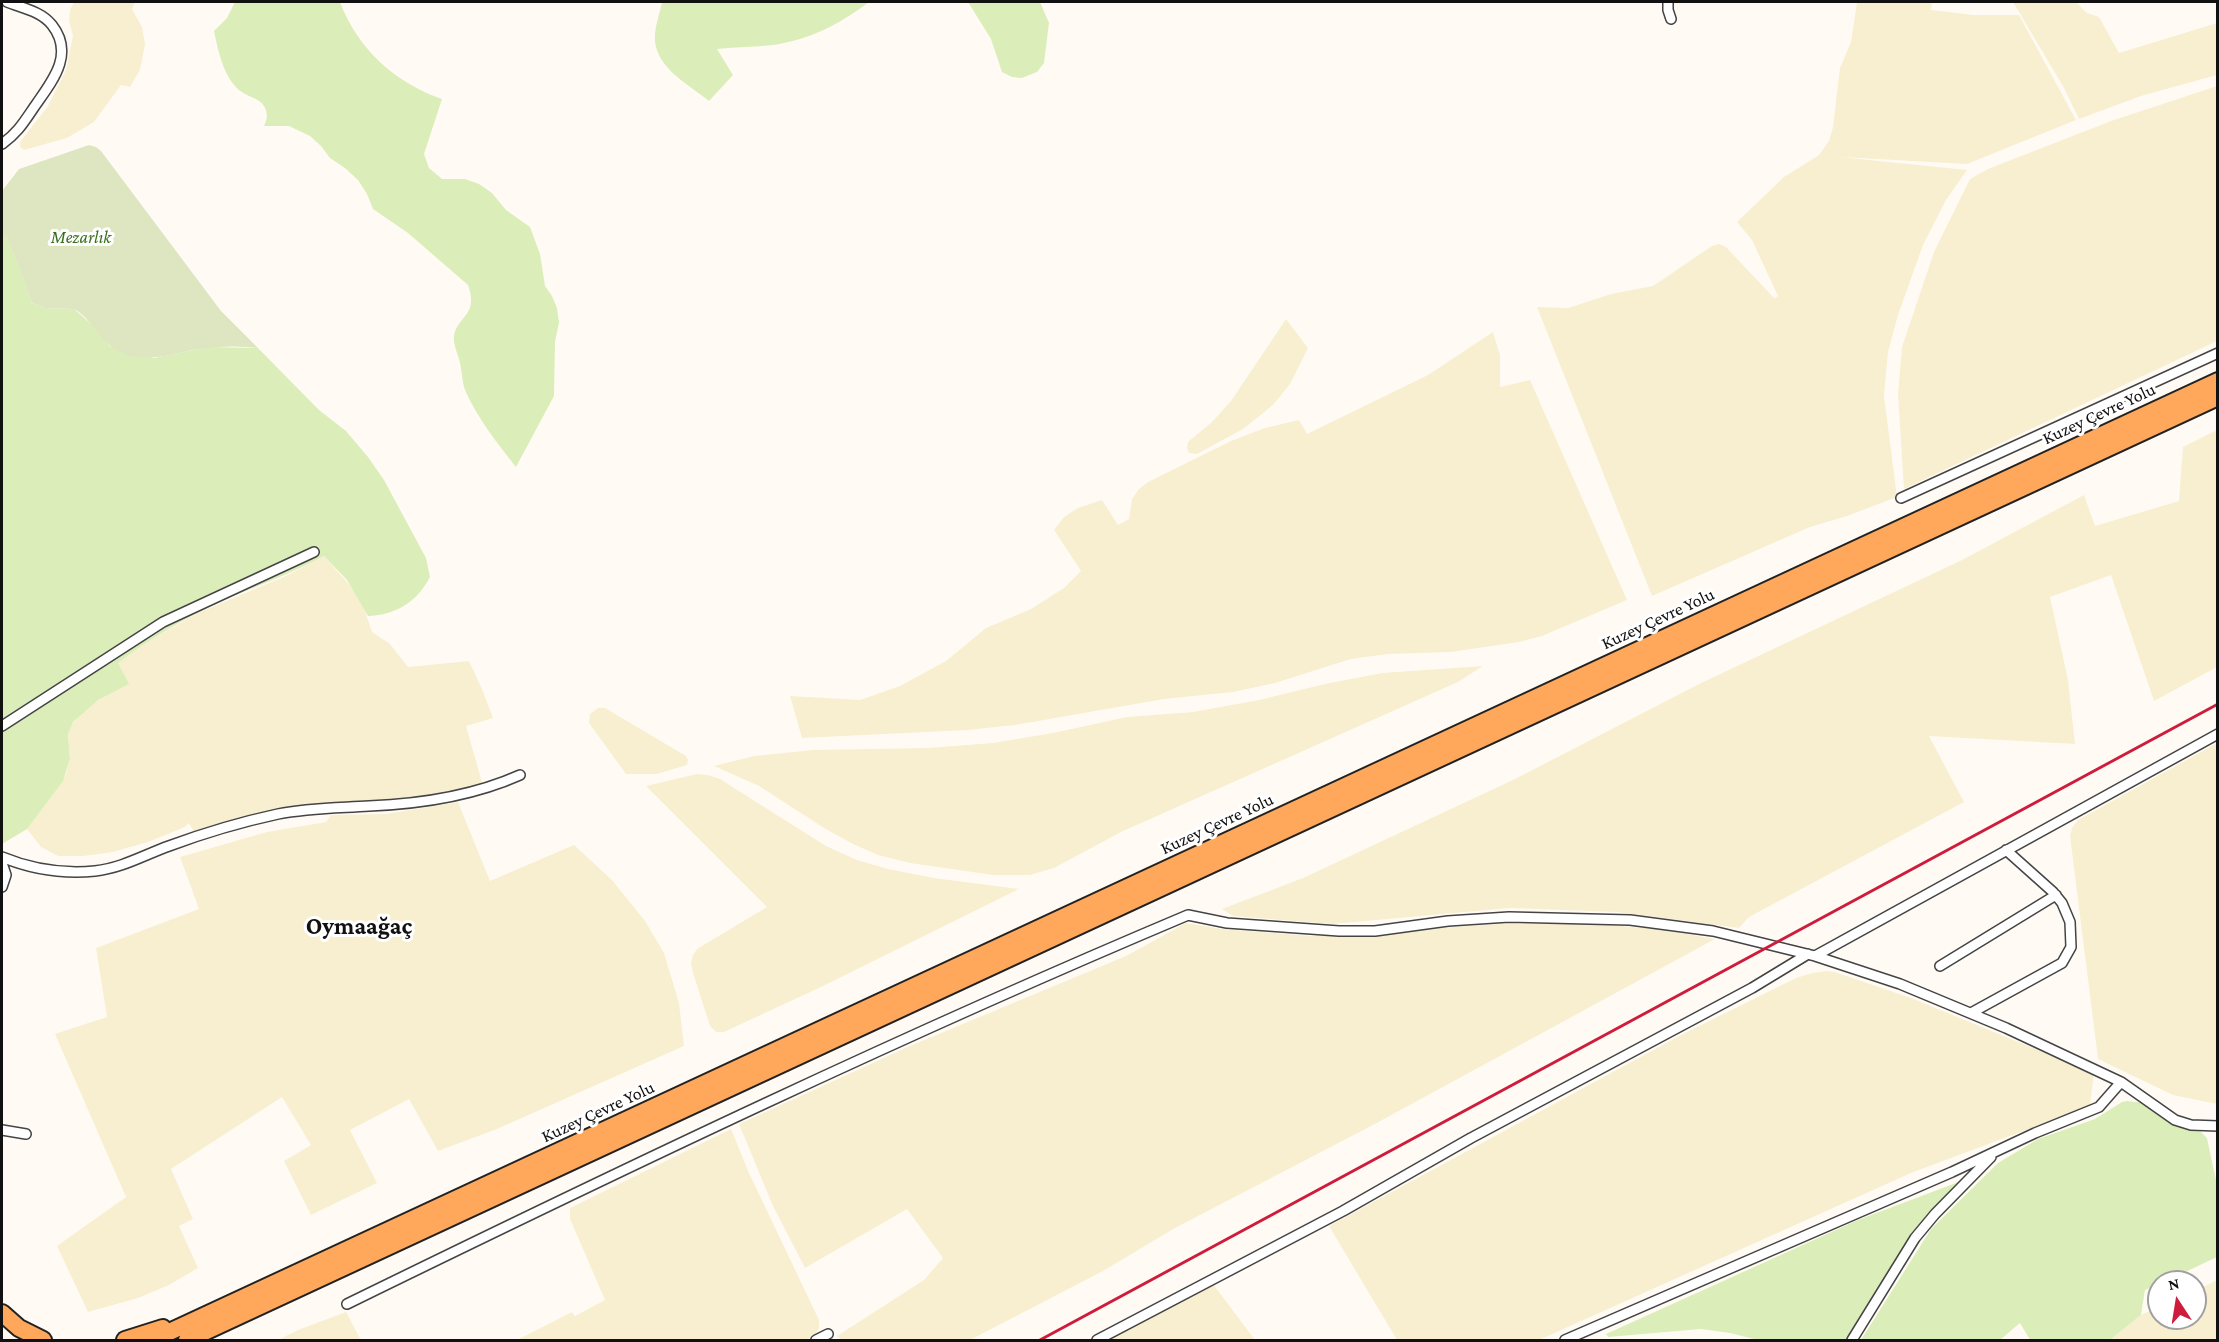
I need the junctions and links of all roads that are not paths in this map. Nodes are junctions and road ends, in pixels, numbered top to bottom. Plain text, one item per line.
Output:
1 (7, 2) edge
2 (1668, 2) edge
3 (1671, 19) dead end
4 (2, 144) edge
5 (2217, 353) edge
6 (2217, 381) edge
7 (2217, 397) edge
8 (1901, 498) dead end
9 (314, 552) dead end
10 (2, 726) edge
11 (2217, 734) edge
12 (520, 775) dead end
13 (2006, 850) junction
14 (2, 857) edge
15 (2, 863) edge
16 (2, 887) edge
17 (2056, 895) junction
18 (1119, 899) junction
19 (1812, 955) junction
20 (1940, 966) dead end
21 (1971, 1013) junction
22 (2121, 1082) junction
23 (2217, 1126) edge
24 (2, 1130) edge
25 (26, 1134) dead end
26 (1994, 1153) junction
27 (347, 1304) dead end
28 (2, 1313) edge
29 (222, 1316) junction
30 (828, 1334) dead end
31 (44, 1341) edge
32 (125, 1341) edge
33 (152, 1341) edge
34 (187, 1341) edge
35 (197, 1341) edge
36 (816, 1341) edge
37 (1097, 1341) edge
38 (1565, 1341) edge
39 (1852, 1341) edge

1 - 4 street
2 - 3 street
5 - 8 street
6 - 18 highway, Kuzey Çevre Yolu
7 - 18 highway, Kuzey Çevre Yolu
9 - 10 street
11 - 13 street
12 - 14 street
13 - 17 street
13 - 19 street
15 - 16 street
17 - 20 street
17 - 21 street
18 - 29 highway, Kuzey Çevre Yolu
19 - 21 street
19 - 27 street
19 - 37 street
21 - 22 street
22 - 23 street
22 - 26 street
24 - 25 street
26 - 38 street
26 - 39 street
28 - 31 highway
29 - 32 highway
29 - 33 highway, Kuzey Çevre Yolu
29 - 34 highway, Kuzey Çevre Yolu
29 - 35 highway
30 - 36 street

